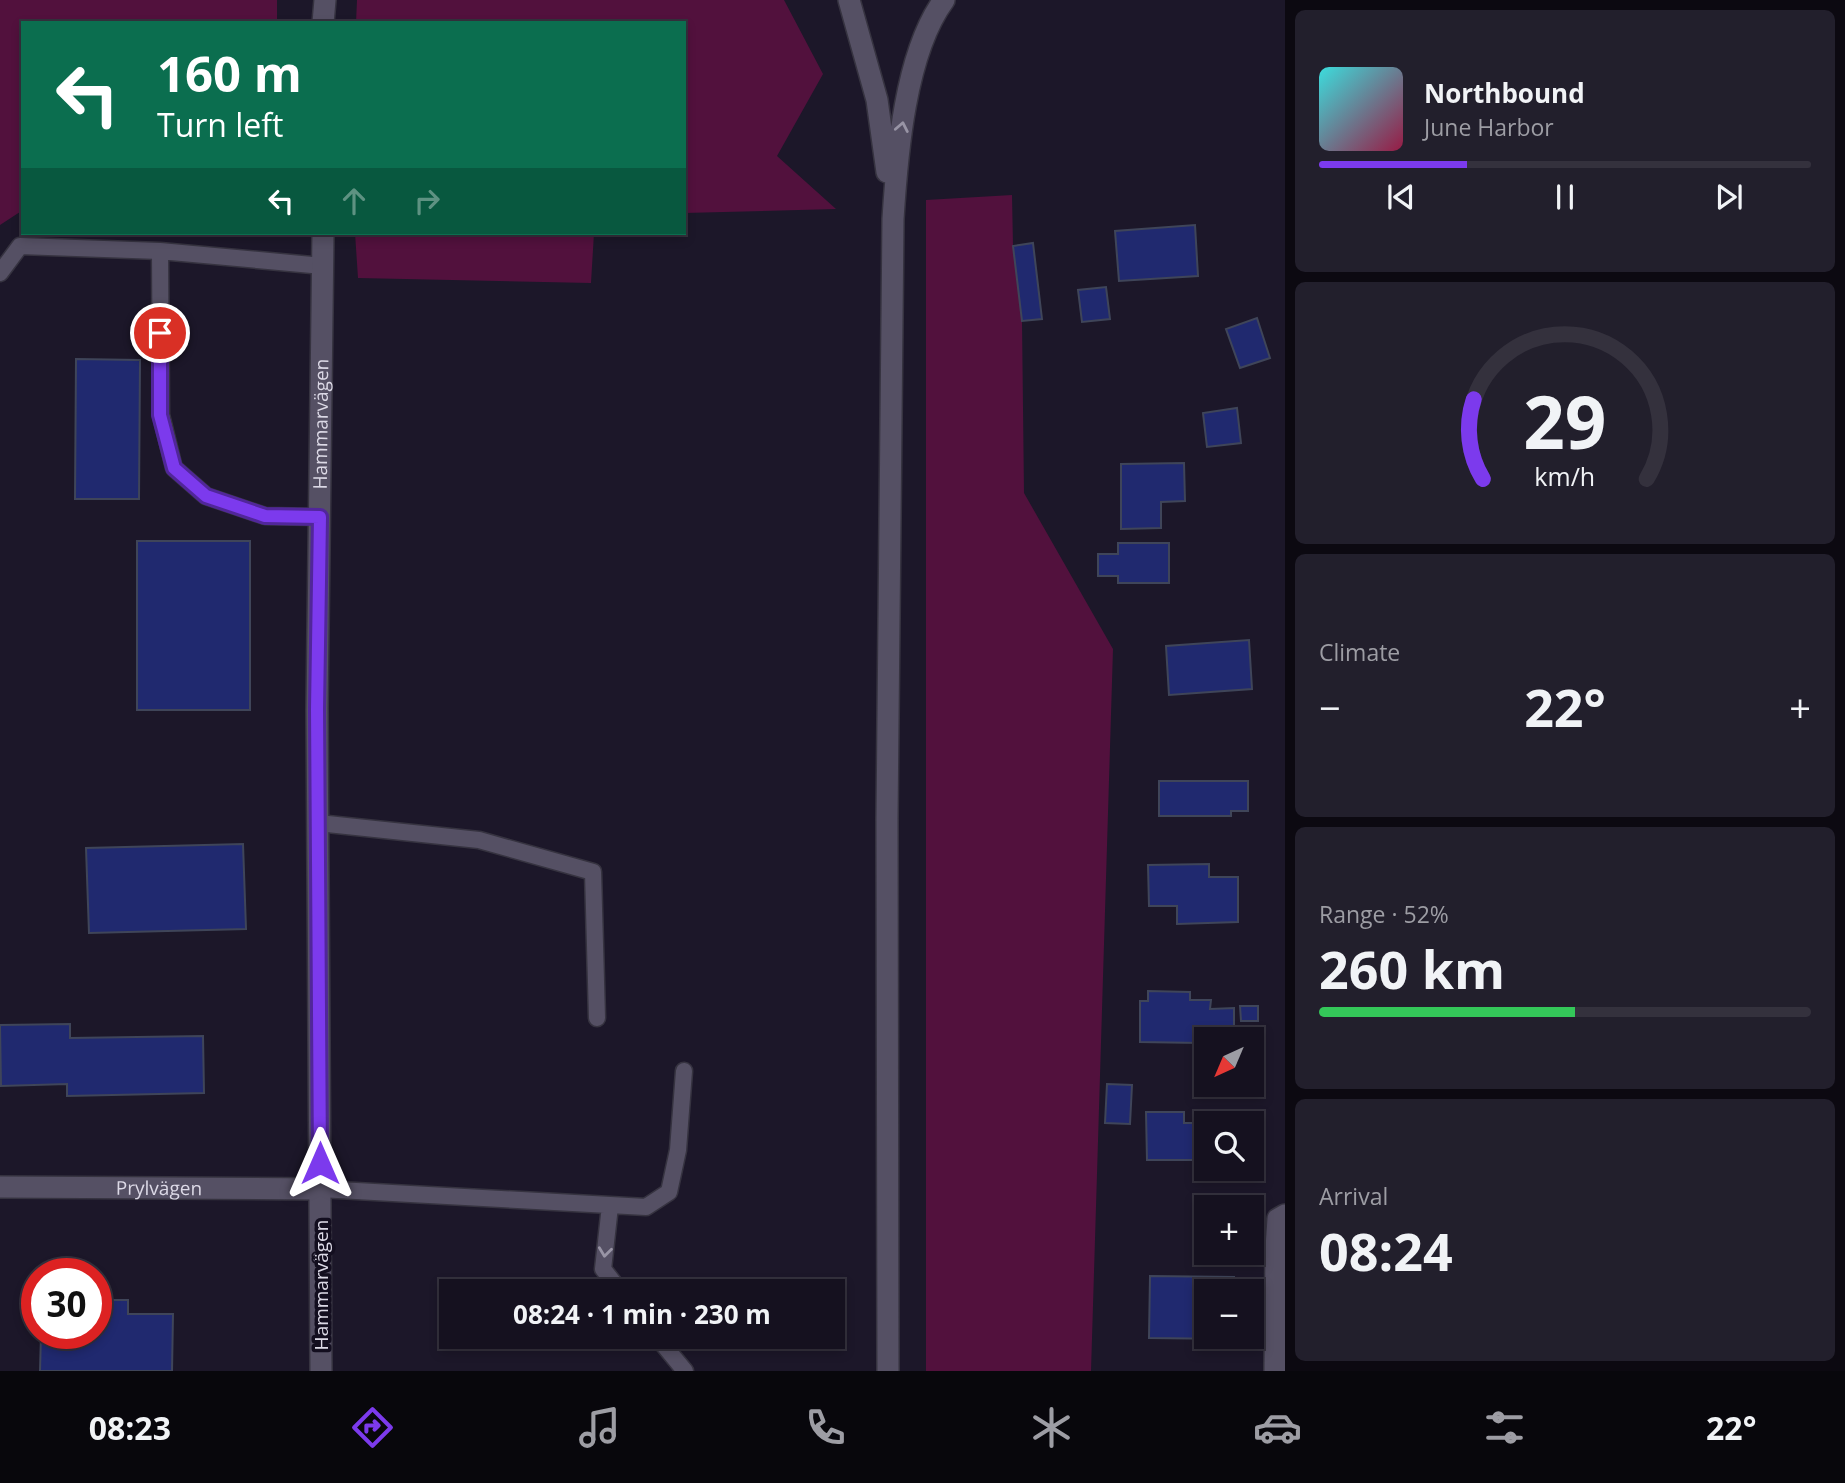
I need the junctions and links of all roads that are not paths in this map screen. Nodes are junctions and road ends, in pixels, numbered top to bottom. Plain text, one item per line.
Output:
1 (325, 0) edge
2 (849, 0) edge
3 (944, 0) edge
4 (323, 21) edge
5 (893, 219) junction
6 (323, 235) edge
7 (160, 251) junction
8 (323, 266) junction
9 (0, 273) edge
10 (320, 517) junction
11 (318, 823) junction
12 (597, 1018) dead end
13 (684, 1070) dead end
14 (0, 1187) edge
15 (320, 1189) junction
16 (610, 1206) junction
17 (1285, 1215) edge
18 (611, 1279) edge
19 (667, 1349) edge
20 (321, 1371) edge
21 (685, 1371) edge
22 (888, 1371) edge
23 (1275, 1371) edge

1 - 4 street
2 - 5 street
5 -> 3 street
5 - 22 street
6 - 8 street, Hammarvägen
7 - 8 lane
7 - 9 lane
7 - 10 lane
8 - 10 street, Hammarvägen
10 - 11 street, Hammarvägen
11 - 12 lane
11 - 15 street, Hammarvägen
13 - 16 lane
14 - 15 street, Prylvägen
15 - 16 lane
15 - 20 street, Hammarvägen
16 -> 18 lane
17 - 23 street
19 - 21 lane

